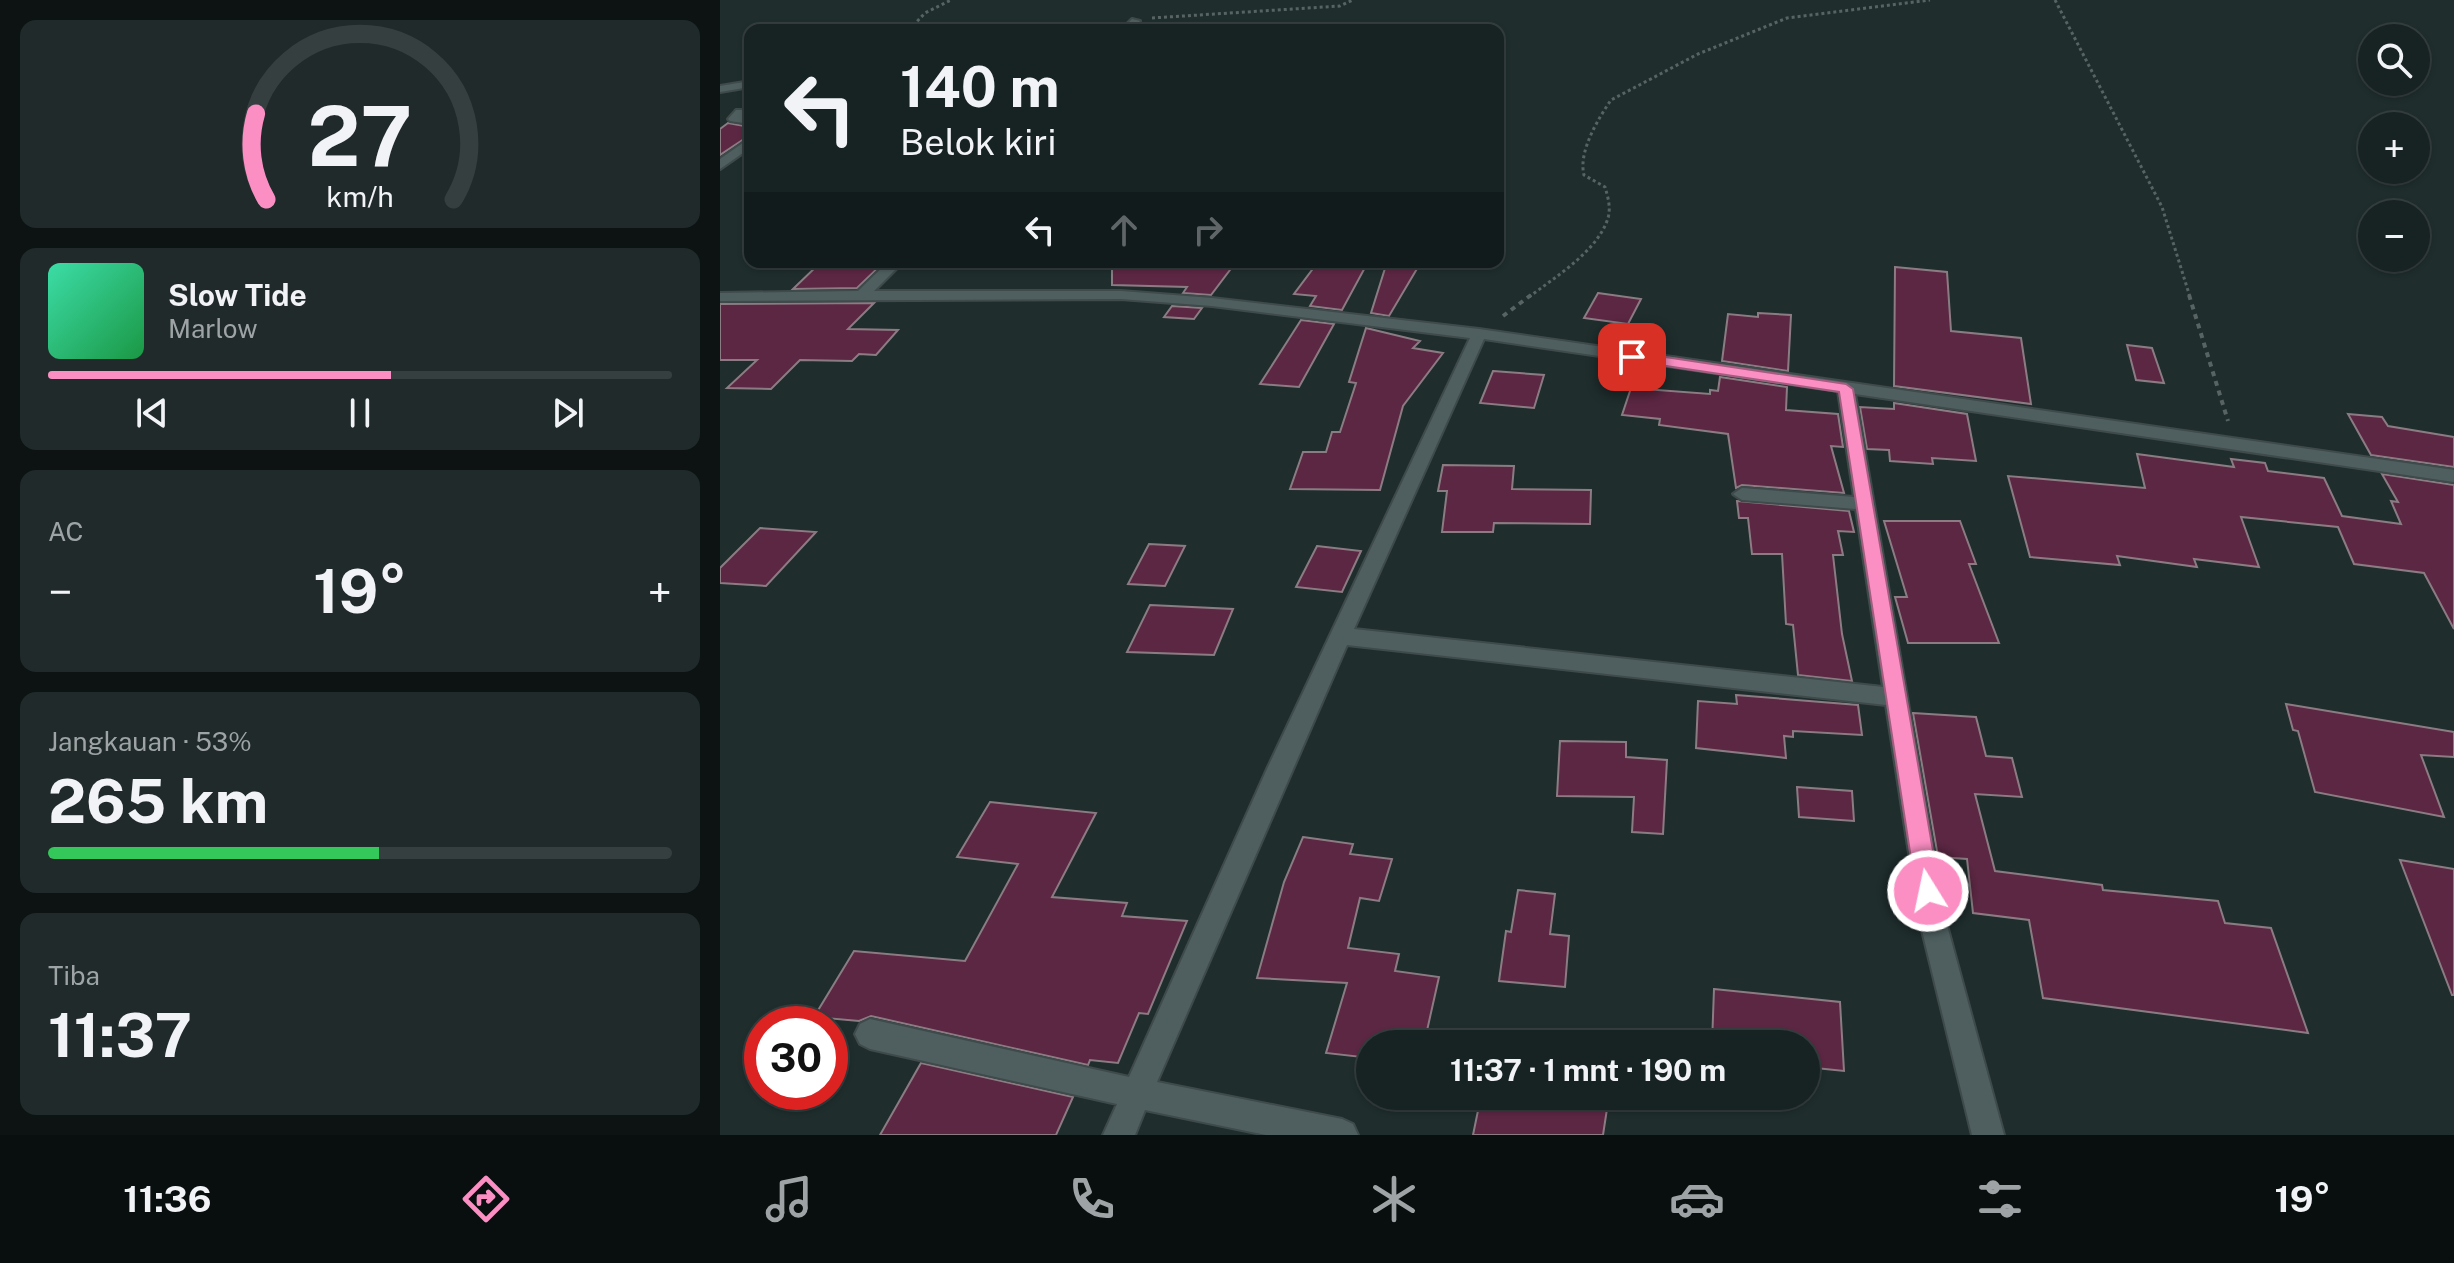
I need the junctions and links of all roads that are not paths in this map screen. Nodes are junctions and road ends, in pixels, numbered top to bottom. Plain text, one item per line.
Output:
1 (1135, 21) road end
2 (1132, 24) edge
3 (744, 85) edge
4 (720, 89) edge
5 (740, 112) dead end
6 (744, 120) edge
7 (744, 146) edge
8 (735, 153) junction
9 (744, 153) edge
10 (720, 165) edge
11 (890, 268) edge
12 (863, 294) junction
13 (720, 297) edge
14 (1479, 334) junction
15 (1846, 389) junction
16 (2454, 476) edge
17 (1742, 494) dead end
18 (1864, 504) junction
19 (1341, 636) junction
20 (1894, 697) junction
21 (870, 1034) dead end
22 (1135, 1093) junction
23 (1119, 1135) edge
24 (1342, 1135) edge
25 (1988, 1135) edge

1 - 2 street
3 - 4 street
5 - 6 street
7 - 8 street
8 - 9 street
8 - 10 street
11 - 12 street
12 - 13 street
12 - 14 street
14 - 15 street
14 - 19 street
15 - 16 street
15 - 18 street
17 - 18 street
18 - 20 street
19 - 20 street
19 - 22 street
20 - 25 street
21 - 22 street
22 - 23 street
22 - 24 street

